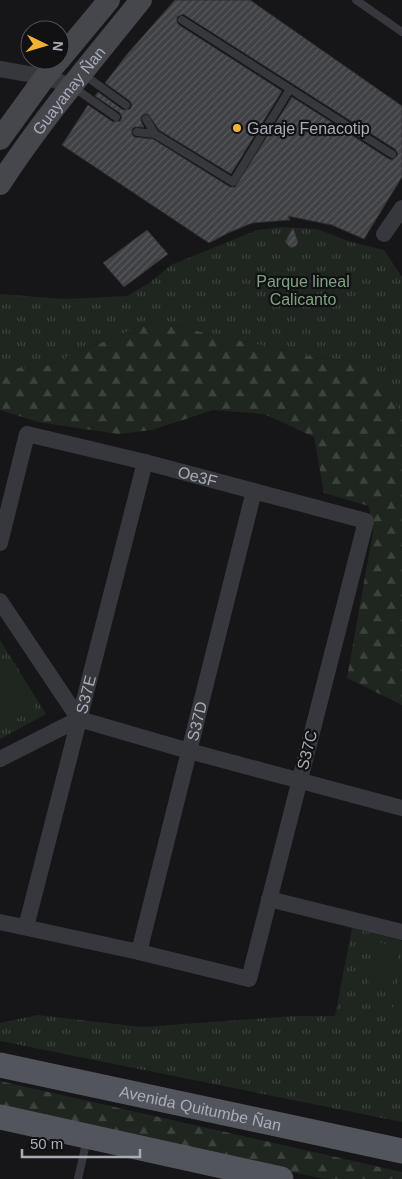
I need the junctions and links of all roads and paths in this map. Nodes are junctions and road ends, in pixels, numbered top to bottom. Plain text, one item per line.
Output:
1 (109, 0) edge
2 (141, 0) edge
3 (356, 0) edge
4 (182, 20) dead end
5 (402, 20) edge
6 (395, 26) junction
7 (402, 32) edge
8 (70, 47) edge
9 (0, 70) edge
10 (51, 70) edge
11 (45, 77) junction
12 (77, 80) junction
13 (290, 89) junction
14 (126, 105) dead end
15 (116, 117) dead end
16 (146, 119) dead end
17 (137, 132) dead end
18 (155, 134) junction
19 (0, 140) edge
20 (392, 154) dead end
21 (0, 184) edge
22 (402, 208) edge
23 (384, 234) dead end
24 (145, 462) junction
25 (254, 491) junction
26 (366, 521) joint
27 (0, 543) edge
28 (0, 600) edge
29 (79, 719) junction
30 (189, 751) junction
31 (0, 759) edge
32 (298, 782) junction
33 (402, 808) edge
34 (269, 899) junction
35 (0, 922) edge
36 (26, 927) junction
37 (402, 932) edge
38 (139, 952) junction
39 (0, 1065) edge
40 (0, 1117) edge
41 (87, 1136) junction
42 (402, 1150) edge
43 (78, 1179) edge
44 (281, 1179) edge

1 - 8 main road, Guayanay Ñan
2 - 12 main road, Guayanay Ñan
3 - 6 lane
4 - 13 lane
5 - 6 lane
6 - 7 lane
9 - 11 street
10 - 11 main road, Guayanay Ñan
11 - 12 street
11 - 19 main road, Guayanay Ñan
12 - 14 lane
12 - 15 lane
12 - 21 main road, Guayanay Ñan
13 - 18 lane
13 - 20 lane
16 - 18 lane
17 - 18 lane
22 - 23 street
24 - 25 street, Oe3F
24 - 27 street, Oe3F
24 - 29 street, S37E
25 - 26 street, Oe3F
25 - 30 street, S37D
26 - 32 street, S37C
28 - 29 street
29 - 30 street
29 - 31 street
29 - 36 street, S37E
30 - 32 street
30 - 38 street, S37D
32 - 33 street
32 - 34 street, S37C
34 - 37 street
34 - 38 street, S37C
35 - 36 street
36 - 38 street
39 - 42 main road, Avenida Quitumbe Ñan
40 - 41 main road
41 - 43 lane
41 - 44 main road

